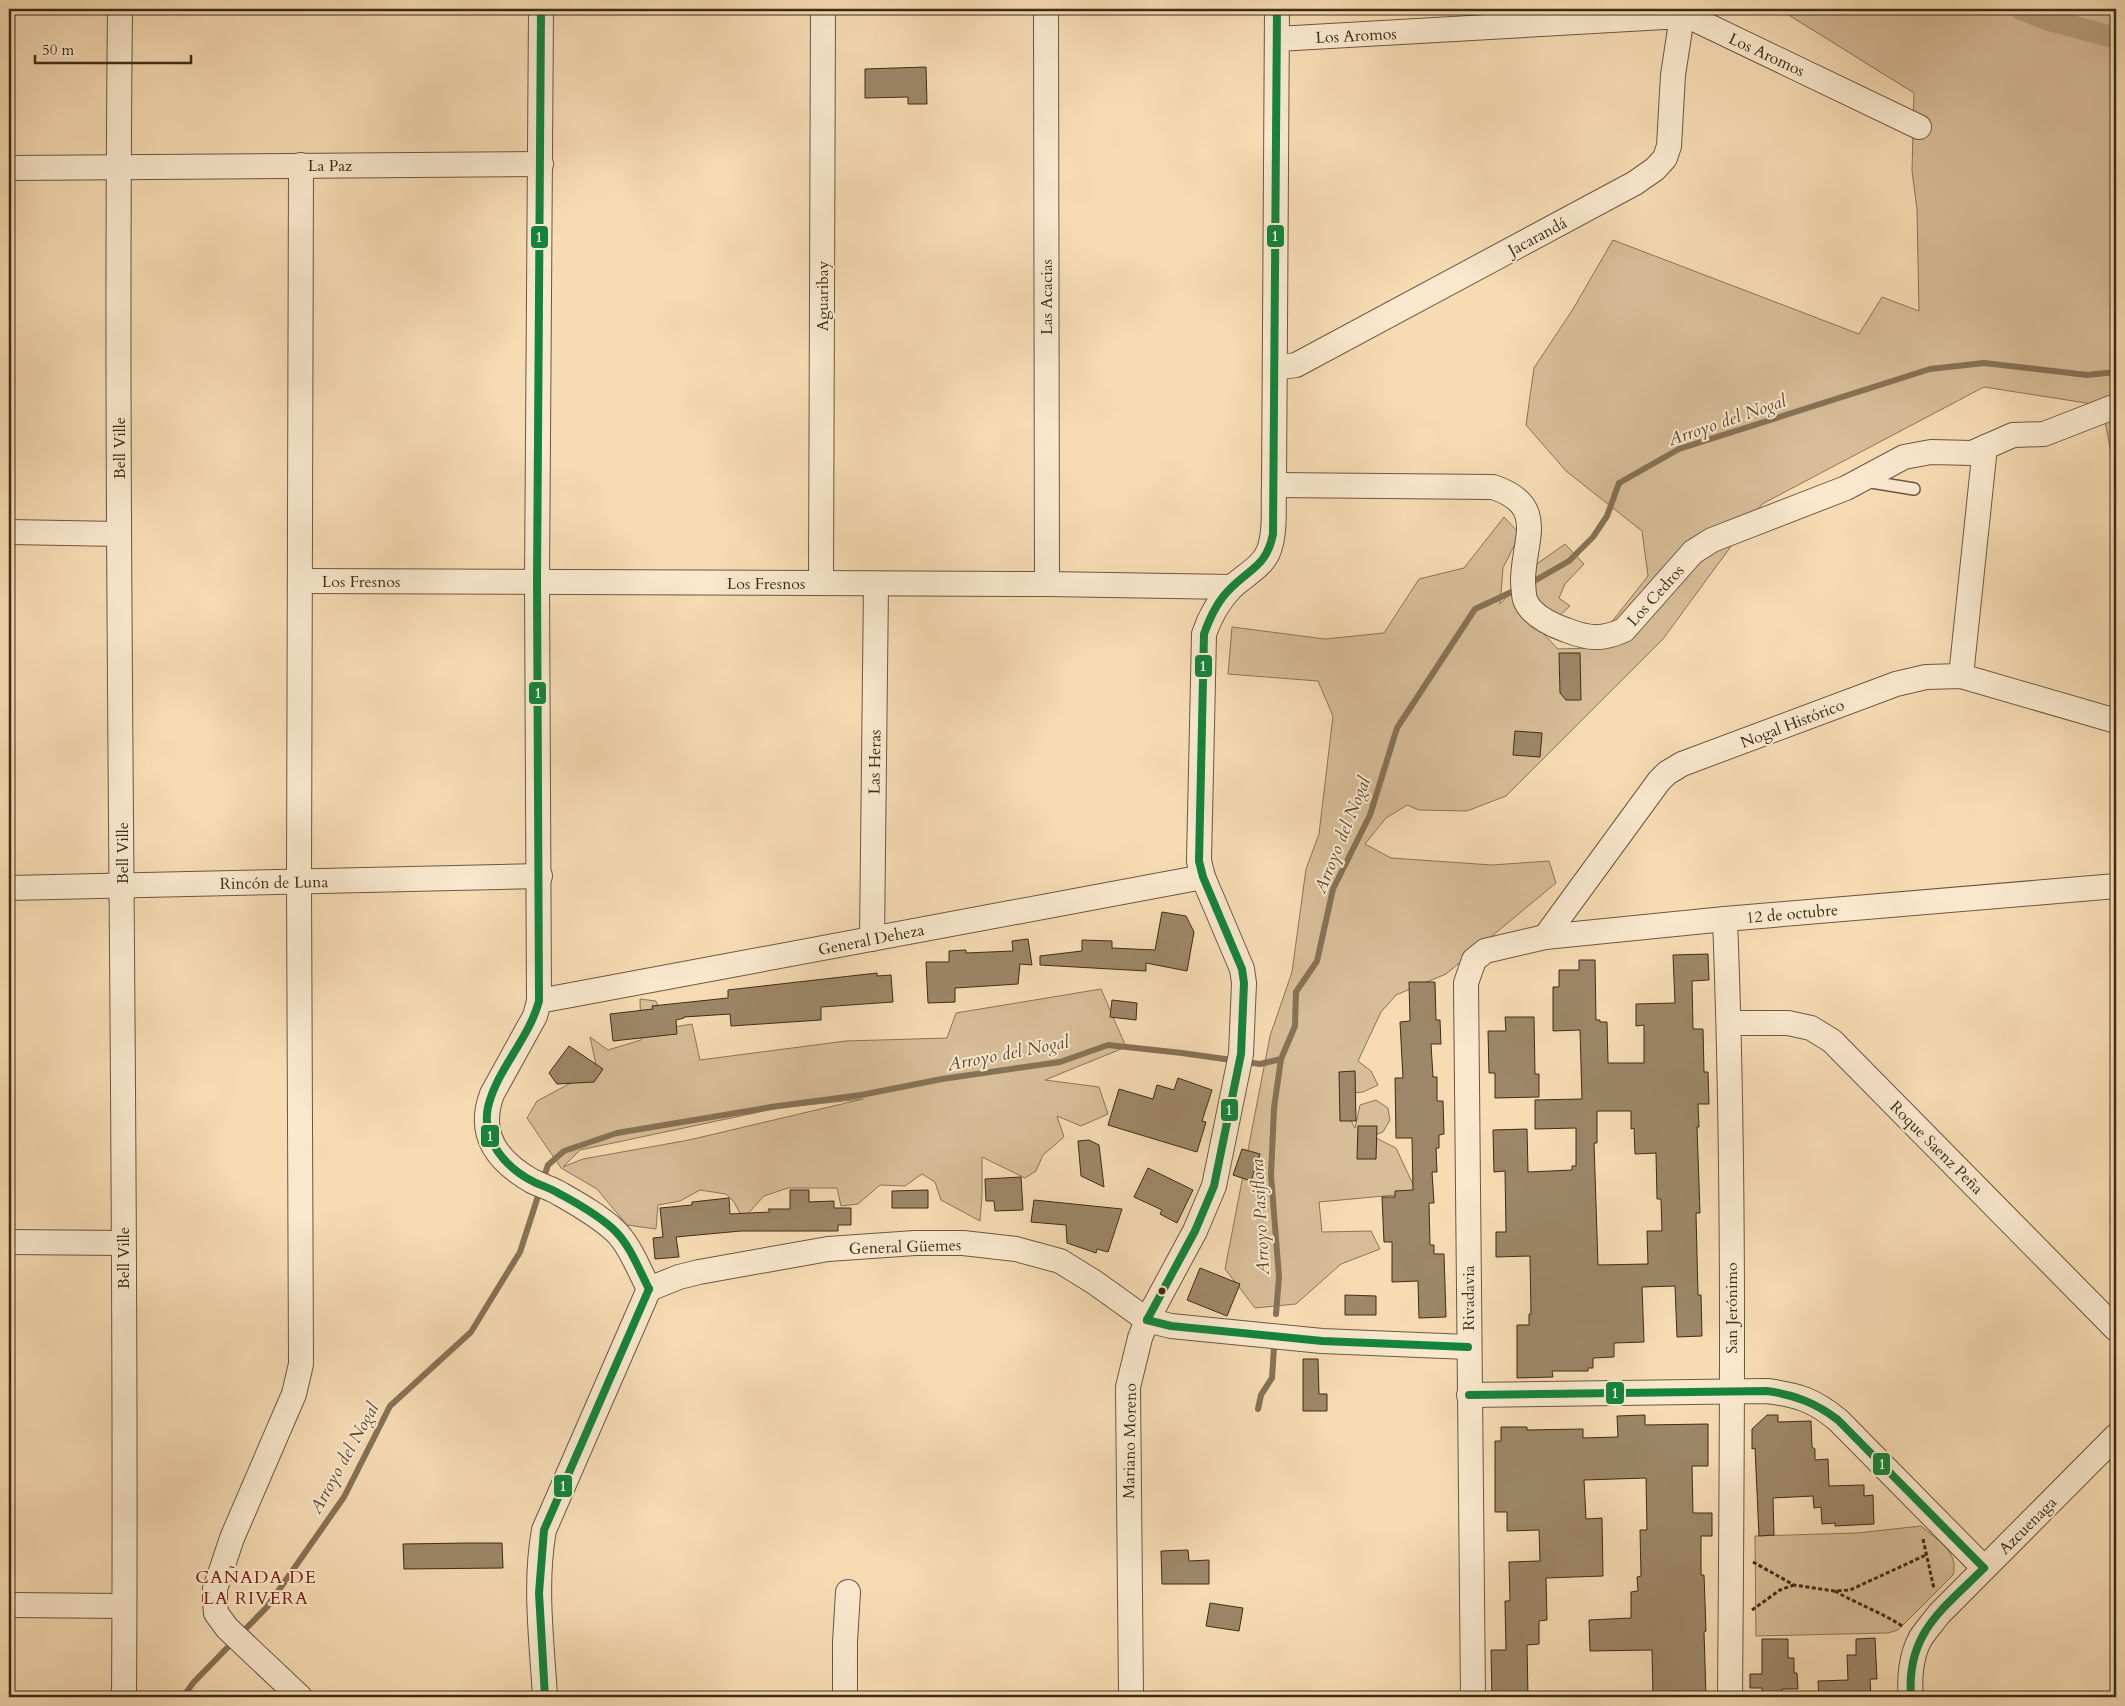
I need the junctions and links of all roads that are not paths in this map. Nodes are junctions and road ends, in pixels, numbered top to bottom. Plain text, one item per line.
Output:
1 (120, 9) edge
2 (541, 9) edge
3 (822, 9) edge
4 (1046, 9) edge
5 (1277, 9) edge
6 (1668, 14) edge
7 (1277, 39) junction
8 (1919, 127) dead end
9 (541, 164) junction
10 (301, 165) junction
11 (9, 168) edge
12 (118, 168) junction
13 (1275, 368) junction
14 (2116, 406) edge
15 (1985, 447) junction
16 (1861, 480) junction
17 (1274, 485) junction
18 (1914, 490) dead end
19 (9, 532) edge
20 (120, 534) junction
21 (300, 581) junction
22 (538, 581) junction
23 (821, 583) junction
24 (876, 584) junction
25 (1047, 584) junction
26 (1232, 587) junction
27 (1961, 676) junction
28 (2116, 721) edge
29 (540, 876) junction
30 (1203, 877) junction
31 (299, 882) junction
32 (122, 886) junction
33 (2116, 886) edge
34 (9, 888) edge
35 (1725, 919) junction
36 (1545, 937) junction
37 (872, 939) junction
38 (1474, 960) joint
39 (539, 1001) junction
40 (1729, 1023) junction
41 (9, 1242) edge
42 (123, 1243) junction
43 (649, 1289) junction
44 (1147, 1320) junction
45 (2116, 1329) edge
46 (1468, 1347) junction
47 (1732, 1392) junction
48 (1469, 1395) junction
49 (2116, 1436) edge
50 (1984, 1568) junction
51 (848, 1592) dead end
52 (9, 1605) edge
53 (124, 1606) junction
54 (124, 1697) edge
55 (300, 1697) edge
56 (545, 1697) edge
57 (846, 1697) edge
58 (1131, 1697) edge
59 (1472, 1697) edge
60 (1730, 1697) edge
61 (1911, 1697) edge

1 - 12 street, Bell Ville
2 - 9 street
3 - 23 street, Aguaribay
4 - 25 street, Las Acacias
5 - 7 street, Mariano Moreno
6 - 7 street, Los Aromos
6 - 8 street, Los Aromos
6 - 13 street, Jacarandá
7 - 13 street, Mariano Moreno
9 - 10 street, La Paz
9 - 22 street
10 - 12 street, La Paz
10 - 21 street
11 - 12 street, La Paz
12 - 20 street, Bell Ville
13 - 17 street, Mariano Moreno
14 - 15 street, Los Cedros
15 - 16 street, Los Cedros
15 - 27 street
16 - 17 street, Los Cedros
16 - 18 lane
17 - 26 street, Mariano Moreno
19 - 20 street
20 - 32 street, Bell Ville
21 - 22 street, Los Fresnos
21 - 31 street
22 - 23 street, Los Fresnos
22 - 29 street
23 - 24 street, Los Fresnos
24 - 25 street, Los Fresnos
24 - 37 street, Las Heras
25 - 26 street, Los Fresnos
26 - 30 street, Mariano Moreno
27 - 28 street, Nogal Histórico
27 - 36 street, Nogal Histórico
29 - 31 street, Rincón de Luna
29 - 39 street
30 - 37 street, General Deheza
30 - 44 street, Mariano Moreno
31 - 32 street, Rincón de Luna
31 - 55 street
32 - 34 street, Rincón de Luna
32 - 42 street, Bell Ville
33 - 35 street, 12 de octubre
35 - 36 street, 12 de octubre
35 - 40 street, San Jerónimo
36 - 38 street, 12 de octubre
37 - 39 street, General Deheza
38 - 46 street, Rivadavia
39 - 43 street
40 - 45 street, Roque Saenz Peña
40 - 47 street, San Jerónimo
41 - 42 street
42 - 53 street, Bell Ville
43 - 44 street, General Güemes
43 - 56 street
44 - 46 street
44 - 58 street, Mariano Moreno
46 - 48 street, Rivadavia
47 - 48 street
47 - 50 street
47 - 60 street, San Jerónimo
48 - 59 street, Rivadavia
49 - 50 street, Azcuenaga
50 - 61 street, Azcuenaga
51 - 57 street
52 - 53 street
53 - 54 street, Bell Ville

